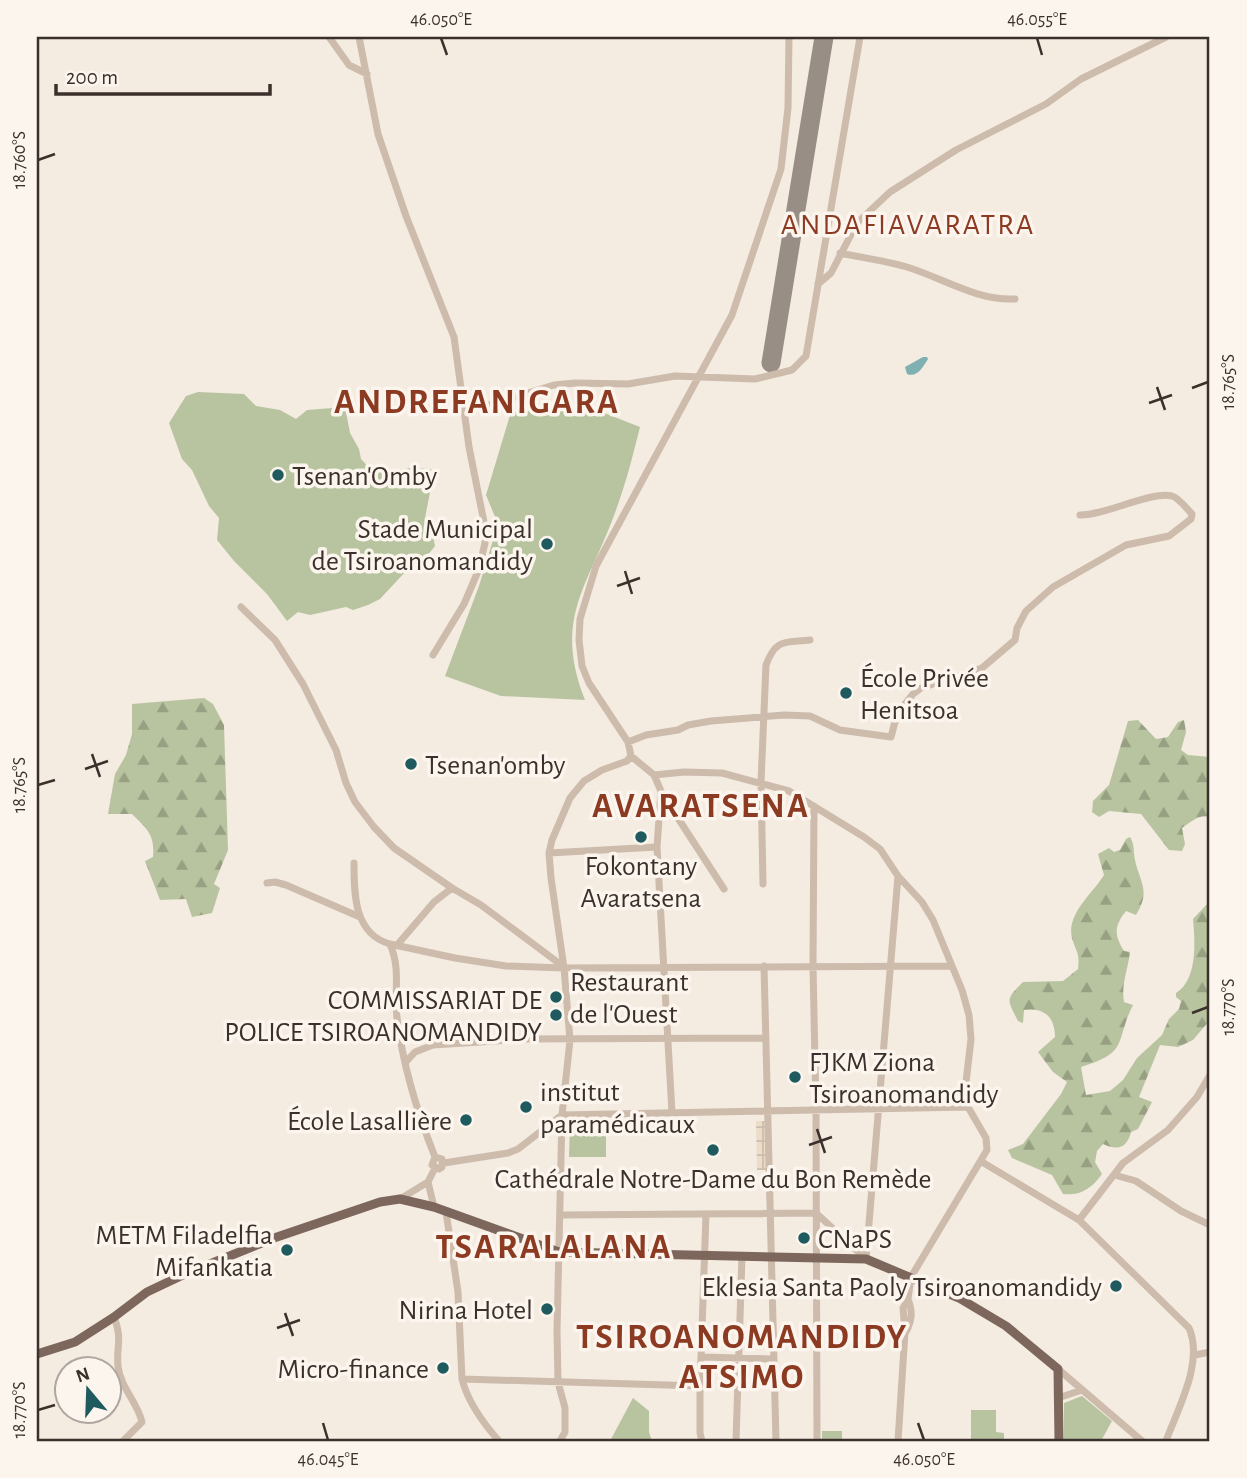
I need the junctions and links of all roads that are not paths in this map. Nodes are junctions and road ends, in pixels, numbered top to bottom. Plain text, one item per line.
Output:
1 (329, 37) edge
2 (359, 37) edge
3 (789, 37) edge
4 (860, 37) edge
5 (1166, 37) edge
6 (367, 74) junction
7 (840, 253) junction
8 (818, 284) junction
9 (1015, 299) dead end
10 (697, 378) junction
11 (465, 409) junction
12 (1080, 514) dead end
13 (241, 607) dead end
14 (810, 640) dead end
15 (433, 655) dead end
16 (763, 717) junction
17 (628, 742) junction
18 (631, 756) junction
19 (654, 775) junction
20 (761, 782) junction
21 (661, 791) junction
22 (814, 806) junction
23 (657, 847) junction
24 (549, 853) junction
25 (354, 863) dead end
26 (898, 876) junction
27 (267, 883) dead end
28 (763, 884) dead end
29 (452, 888) junction
30 (724, 889) dead end
31 (360, 917) junction
32 (394, 944) junction
33 (764, 966) junction
34 (813, 966) junction
35 (890, 966) junction
36 (951, 966) junction
37 (664, 967) junction
38 (564, 968) junction
39 (766, 1038) junction
40 (570, 1040) junction
41 (668, 1040) junction
42 (405, 1063) junction
43 (1210, 1075) edge
44 (968, 1107) junction
45 (878, 1109) junction
46 (816, 1110) junction
47 (769, 1111) junction
48 (672, 1113) junction
49 (562, 1115) junction
50 (435, 1157) junction
51 (982, 1162) junction
52 (444, 1163) junction
53 (435, 1168) junction
54 (1118, 1176) dead end
55 (428, 1182) junction
56 (400, 1199) junction
57 (433, 1207) junction
58 (446, 1212) junction
59 (816, 1213) junction
60 (706, 1214) junction
61 (771, 1214) junction
62 (560, 1215) junction
63 (1079, 1220) junction
64 (1210, 1225) edge
65 (559, 1252) junction
66 (705, 1255) junction
67 (742, 1256) junction
68 (771, 1257) junction
69 (816, 1258) junction
70 (866, 1259) junction
71 (911, 1277) junction
72 (114, 1317) junction
73 (1210, 1352) edge
74 (37, 1354) edge
75 (1195, 1354) junction
76 (702, 1357) junction
77 (739, 1359) junction
78 (774, 1359) junction
79 (1058, 1369) junction
80 (462, 1380) junction
81 (558, 1382) junction
82 (700, 1385) junction
83 (1082, 1390) junction
84 (1058, 1398) junction
85 (123, 1441) edge
86 (499, 1441) edge
87 (560, 1441) edge
88 (702, 1441) edge
89 (736, 1441) edge
90 (776, 1441) edge
91 (817, 1441) edge
92 (898, 1441) edge
93 (1059, 1441) edge
94 (1142, 1441) edge
95 (1166, 1441) edge

1 - 6 street
2 - 6 street
3 - 10 street
4 - 8 street
5 - 7 street
6 - 11 street
7 - 8 street
7 - 9 street
8 - 10 street
10 - 11 street
10 - 17 street
11 - 15 street
12 - 16 street
13 - 29 street
14 - 16 street
16 - 17 street
16 - 20 street
17 - 18 street
18 - 19 street
18 - 24 street
19 - 20 street
19 - 21 street
20 - 22 street
20 - 28 street
21 - 23 street
21 - 30 street
22 - 26 street
22 - 34 street
23 - 24 street
23 - 37 street
24 - 38 street
25 - 31 street
26 - 35 street
26 - 36 street
27 - 31 street
29 - 32 street
29 - 38 street
31 - 32 street
32 - 38 street
32 - 42 street
33 - 34 street
33 - 37 street
33 - 39 street
34 - 35 street
34 - 46 street
35 - 36 street
35 - 45 street
36 - 44 street
37 - 38 street
37 - 41 street
38 - 40 street
39 - 41 street
39 - 47 street
40 - 41 street
40 - 42 street
40 - 49 street
41 - 48 street
42 - 50 street
43 - 63 street
44 - 45 street
44 - 51 street
45 - 46 street
45 - 70 street
46 - 47 street
46 - 59 street
47 - 48 street
47 - 61 street
48 - 49 street
49 - 52 street
49 - 62 street
50 - 52 street
50 - 53 street
51 - 63 street
51 - 71 street
52 - 53 street
53 - 55 street
54 - 64 street
55 - 56 street
55 - 57 street
56 - 57 main road
56 - 72 main road
57 - 58 main road
58 - 65 main road
58 - 80 street
59 - 61 street
59 - 69 street
59 - 70 street
60 - 61 street
60 - 62 street
60 - 66 street
61 - 68 street
62 - 65 street
63 - 75 street
65 - 66 main road
65 - 81 street
66 - 67 main road
66 - 76 street
67 - 68 main road
67 - 77 street
68 - 69 main road
68 - 78 street
69 - 70 main road
69 - 91 street
70 - 71 main road
71 - 79 main road
71 - 92 street
72 - 74 main road
72 - 85 street
73 - 75 street
75 - 95 street
76 - 77 street
76 - 82 street
77 - 78 street
77 - 89 street
78 - 90 street
79 - 83 street
79 - 84 main road
80 - 81 street
80 - 86 street
81 - 82 street
81 - 87 street
82 - 88 street
83 - 84 street
83 - 94 street
84 - 93 main road

